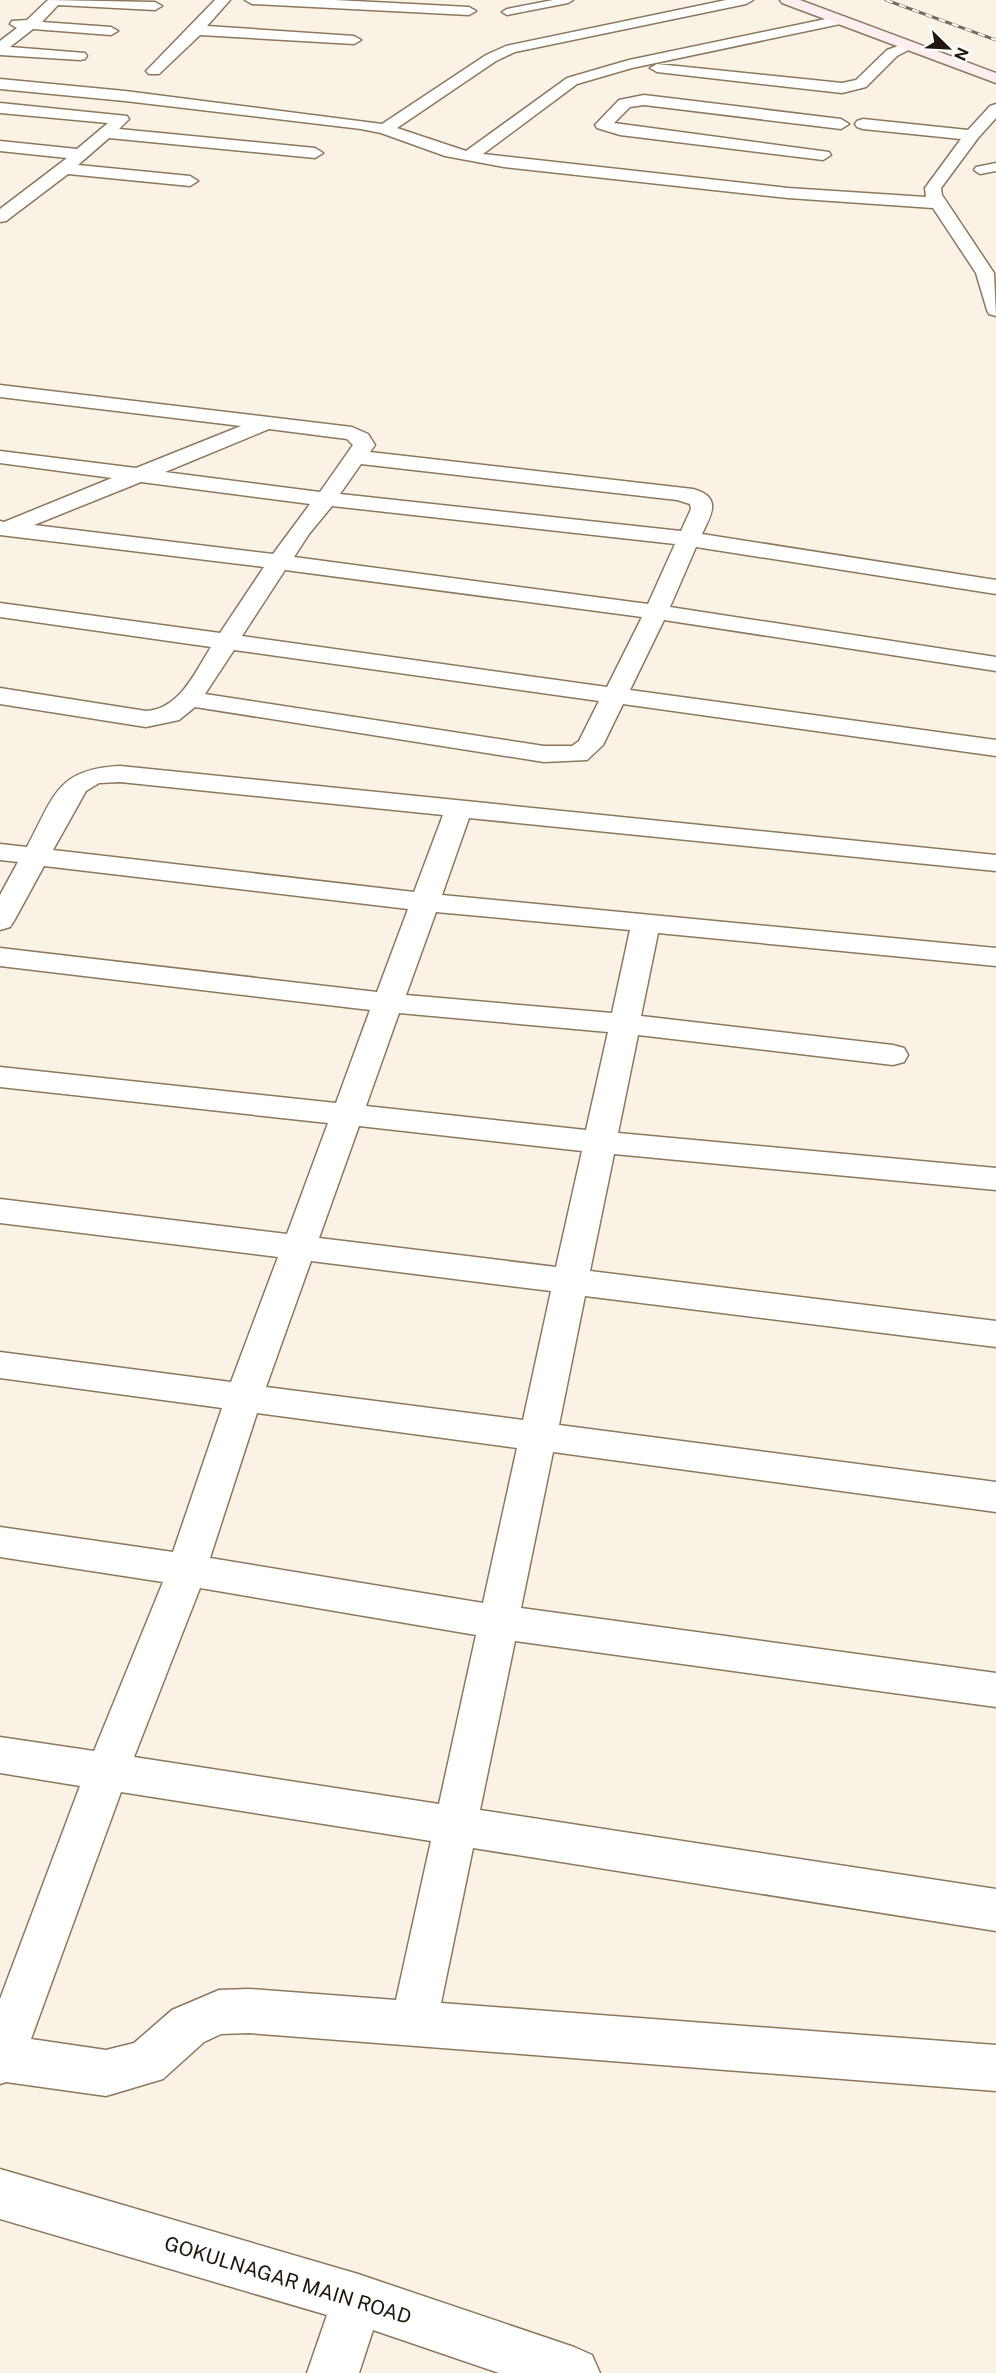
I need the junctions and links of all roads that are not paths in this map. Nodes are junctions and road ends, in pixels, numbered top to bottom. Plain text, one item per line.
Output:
1 (51, 0) edge
2 (223, 0) edge
3 (252, 0) edge
4 (568, 0) edge
5 (746, 0) edge
6 (787, 0) edge
7 (818, 0) edge
8 (154, 6) dead end
9 (469, 11) dead end
10 (507, 12) dead end
11 (840, 20) junction
12 (0, 23) edge
13 (30, 25) junction
14 (111, 30) dead end
15 (196, 30) junction
16 (778, 33) junction
17 (354, 40) dead end
18 (909, 46) junction
19 (510, 49) junction
20 (0, 50) edge
21 (80, 56) dead end
22 (531, 60) dead end
23 (629, 64) junction
24 (996, 67) edge
25 (154, 71) dead end
26 (737, 77) junction
27 (996, 78) edge
28 (0, 84) edge
29 (145, 98) junction
30 (0, 108) edge
31 (706, 108) junction
32 (996, 109) edge
33 (121, 119) junction
34 (841, 124) dead end
35 (863, 124) dead end
36 (385, 129) junction
37 (106, 133) junction
38 (972, 135) junction
39 (676, 137) junction
40 (0, 146) edge
41 (315, 153) dead end
42 (81, 154) junction
43 (823, 155) dead end
44 (468, 157) junction
45 (996, 167) edge
46 (64, 169) junction
47 (980, 170) dead end
48 (190, 181) dead end
49 (11, 191) dead end
50 (32, 193) junction
51 (938, 203) junction
52 (0, 217) edge
53 (996, 310) edge
54 (0, 391) edge
55 (267, 423) junction
56 (0, 457) edge
57 (356, 457) junction
58 (138, 475) junction
59 (326, 499) junction
60 (2, 529) edge
61 (688, 540) junction
62 (279, 562) junction
63 (996, 587) edge
64 (0, 610) edge
65 (656, 612) junction
66 (225, 641) junction
67 (996, 664) edge
68 (616, 695) junction
69 (0, 696) edge
70 (189, 699) junction
71 (996, 748) edge
72 (459, 809) junction
73 (0, 852) edge
74 (36, 856) junction
75 (996, 863) edge
76 (425, 902) junction
77 (0, 921) edge
78 (646, 923) junction
79 (0, 957) edge
80 (996, 957) edge
81 (390, 1003) junction
82 (625, 1024) junction
83 (892, 1055) dead end
84 (0, 1077) edge
85 (347, 1115) junction
86 (600, 1142) junction
87 (996, 1179) edge
88 (0, 1211) edge
89 (299, 1247) junction
90 (571, 1280) junction
91 (996, 1334) edge
92 (0, 1365) edge
93 (244, 1397) junction
94 (538, 1436) junction
95 (996, 1497) edge
96 (0, 1542) edge
97 (187, 1570) junction
98 (499, 1622) junction
99 (996, 1690) edge
100 (0, 1755) edge
101 (107, 1772) junction
102 (456, 1825) junction
103 (996, 1910) edge
104 (414, 2023) junction
105 (1, 2060) edge
106 (996, 2068) edge
107 (0, 2196) edge
108 (358, 2299) junction
109 (333, 2373) edge
110 (574, 2373) edge

1 - 8 street
1 - 13 street
2 - 15 street
3 - 9 street
4 - 10 lane
5 - 19 street
6 - 11 main road
7 - 24 main road
11 - 16 street
11 - 18 main road
12 - 13 street
13 - 14 street
13 - 20 street
15 - 17 street
15 - 25 street
16 - 23 street
16 - 26 street
18 - 26 street
18 - 27 main road
19 - 22 street
19 - 36 street
20 - 21 street
23 - 26 street
23 - 44 street
26 - 31 street
28 - 29 street
29 - 33 street
29 - 36 street
30 - 33 street
31 - 34 street
31 - 39 street
31 - 39 street
32 - 38 street
33 - 37 street
35 - 38 street
36 - 44 street
37 - 41 street
37 - 42 street
38 - 51 street
39 - 43 street
40 - 42 street
42 - 46 street
44 - 51 street
45 - 47 lane
46 - 48 street
46 - 50 street
49 - 50 street
50 - 52 street
51 - 53 street
54 - 55 street
55 - 57 street
55 - 58 street
56 - 58 street
57 - 59 street
57 - 61 street
58 - 59 street
58 - 60 street
59 - 61 street
59 - 62 street
60 - 62 street
61 - 63 street
61 - 65 street
62 - 65 street
62 - 66 street
64 - 66 street
65 - 67 street
65 - 68 street
66 - 68 street
66 - 70 street
68 - 70 street
68 - 71 street
69 - 70 street
72 - 74 street
72 - 75 street
72 - 76 street
73 - 74 street
74 - 76 street
74 - 77 street
76 - 78 street
76 - 81 street
78 - 80 street
78 - 82 street
79 - 81 street
81 - 82 street
81 - 85 street
82 - 83 street
82 - 86 street
84 - 85 street
85 - 86 street
85 - 89 street
86 - 87 street
86 - 90 street
88 - 89 street
89 - 90 street
89 - 93 street
90 - 91 street
90 - 94 street
92 - 93 street
93 - 94 street
93 - 97 street
94 - 95 street
94 - 98 street
96 - 97 street
97 - 98 street
97 - 101 street
98 - 99 street
98 - 102 street
100 - 101 street
101 - 102 street
101 - 105 street
102 - 103 street
102 - 104 street
104 - 105 street
104 - 106 street
107 - 108 street, GOKULNAGAR MAIN ROAD
108 - 109 street
108 - 110 street, GOKULNAGAR MAIN ROAD

